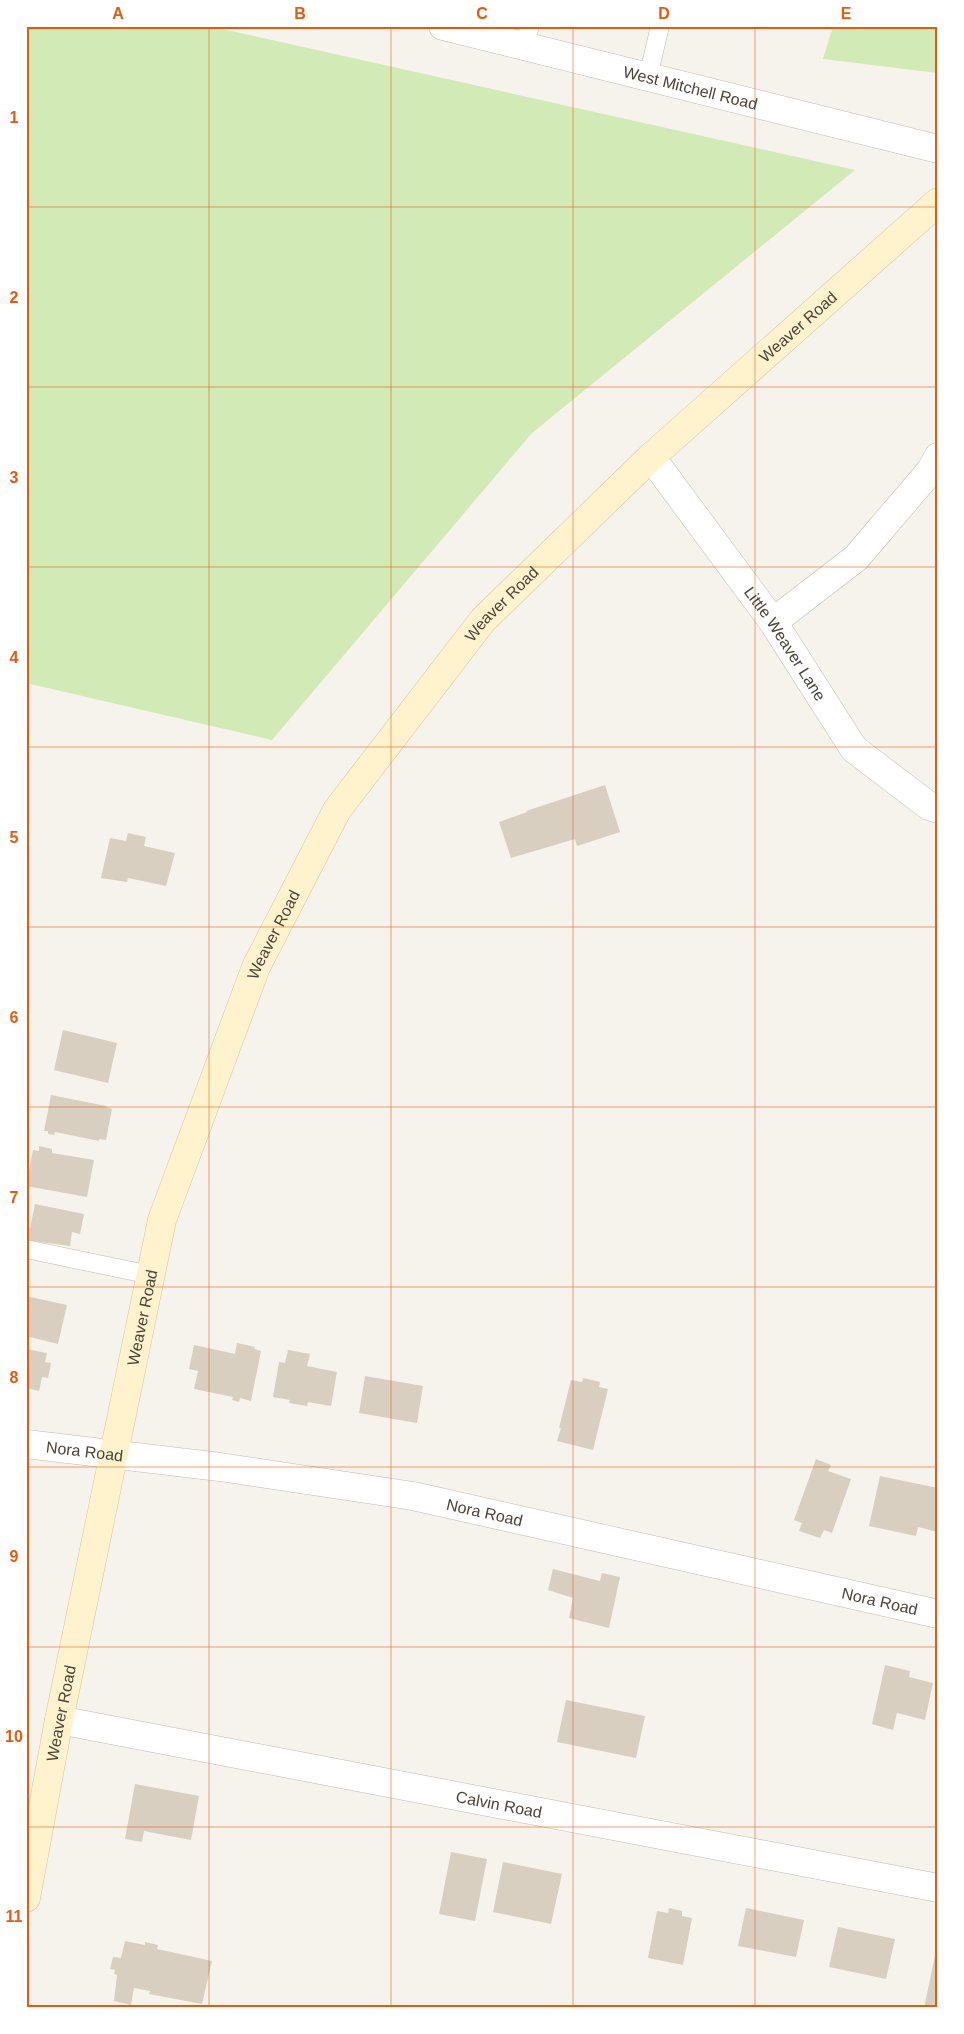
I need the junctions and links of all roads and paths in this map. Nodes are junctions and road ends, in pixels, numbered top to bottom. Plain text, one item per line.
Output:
1 (443, 26) edge
2 (660, 26) edge
3 (527, 37) edge
4 (648, 77) junction
5 (938, 149) edge
6 (938, 202) edge
7 (651, 457) junction
8 (938, 457) edge
9 (773, 622) junction
10 (938, 809) edge
11 (26, 1249) edge
12 (151, 1275) junction
13 (26, 1444) edge
14 (112, 1455) junction
15 (938, 1614) edge
16 (59, 1720) junction
17 (938, 1888) edge
18 (26, 1898) edge

1 - 3 street, West Mitchell Road
2 - 4 lane
3 - 4 street, West Mitchell Road
4 - 5 street, West Mitchell Road
6 - 7 main road, Weaver Road
7 - 9 street, Little Weaver Lane
7 - 12 main road, Weaver Road
8 - 9 street
9 - 10 street, Little Weaver Lane
11 - 12 lane
12 - 14 main road, Weaver Road
13 - 14 street, Nora Road
14 - 15 street, Nora Road
14 - 16 main road, Weaver Road
16 - 17 street, Calvin Road
16 - 18 main road, Weaver Road

